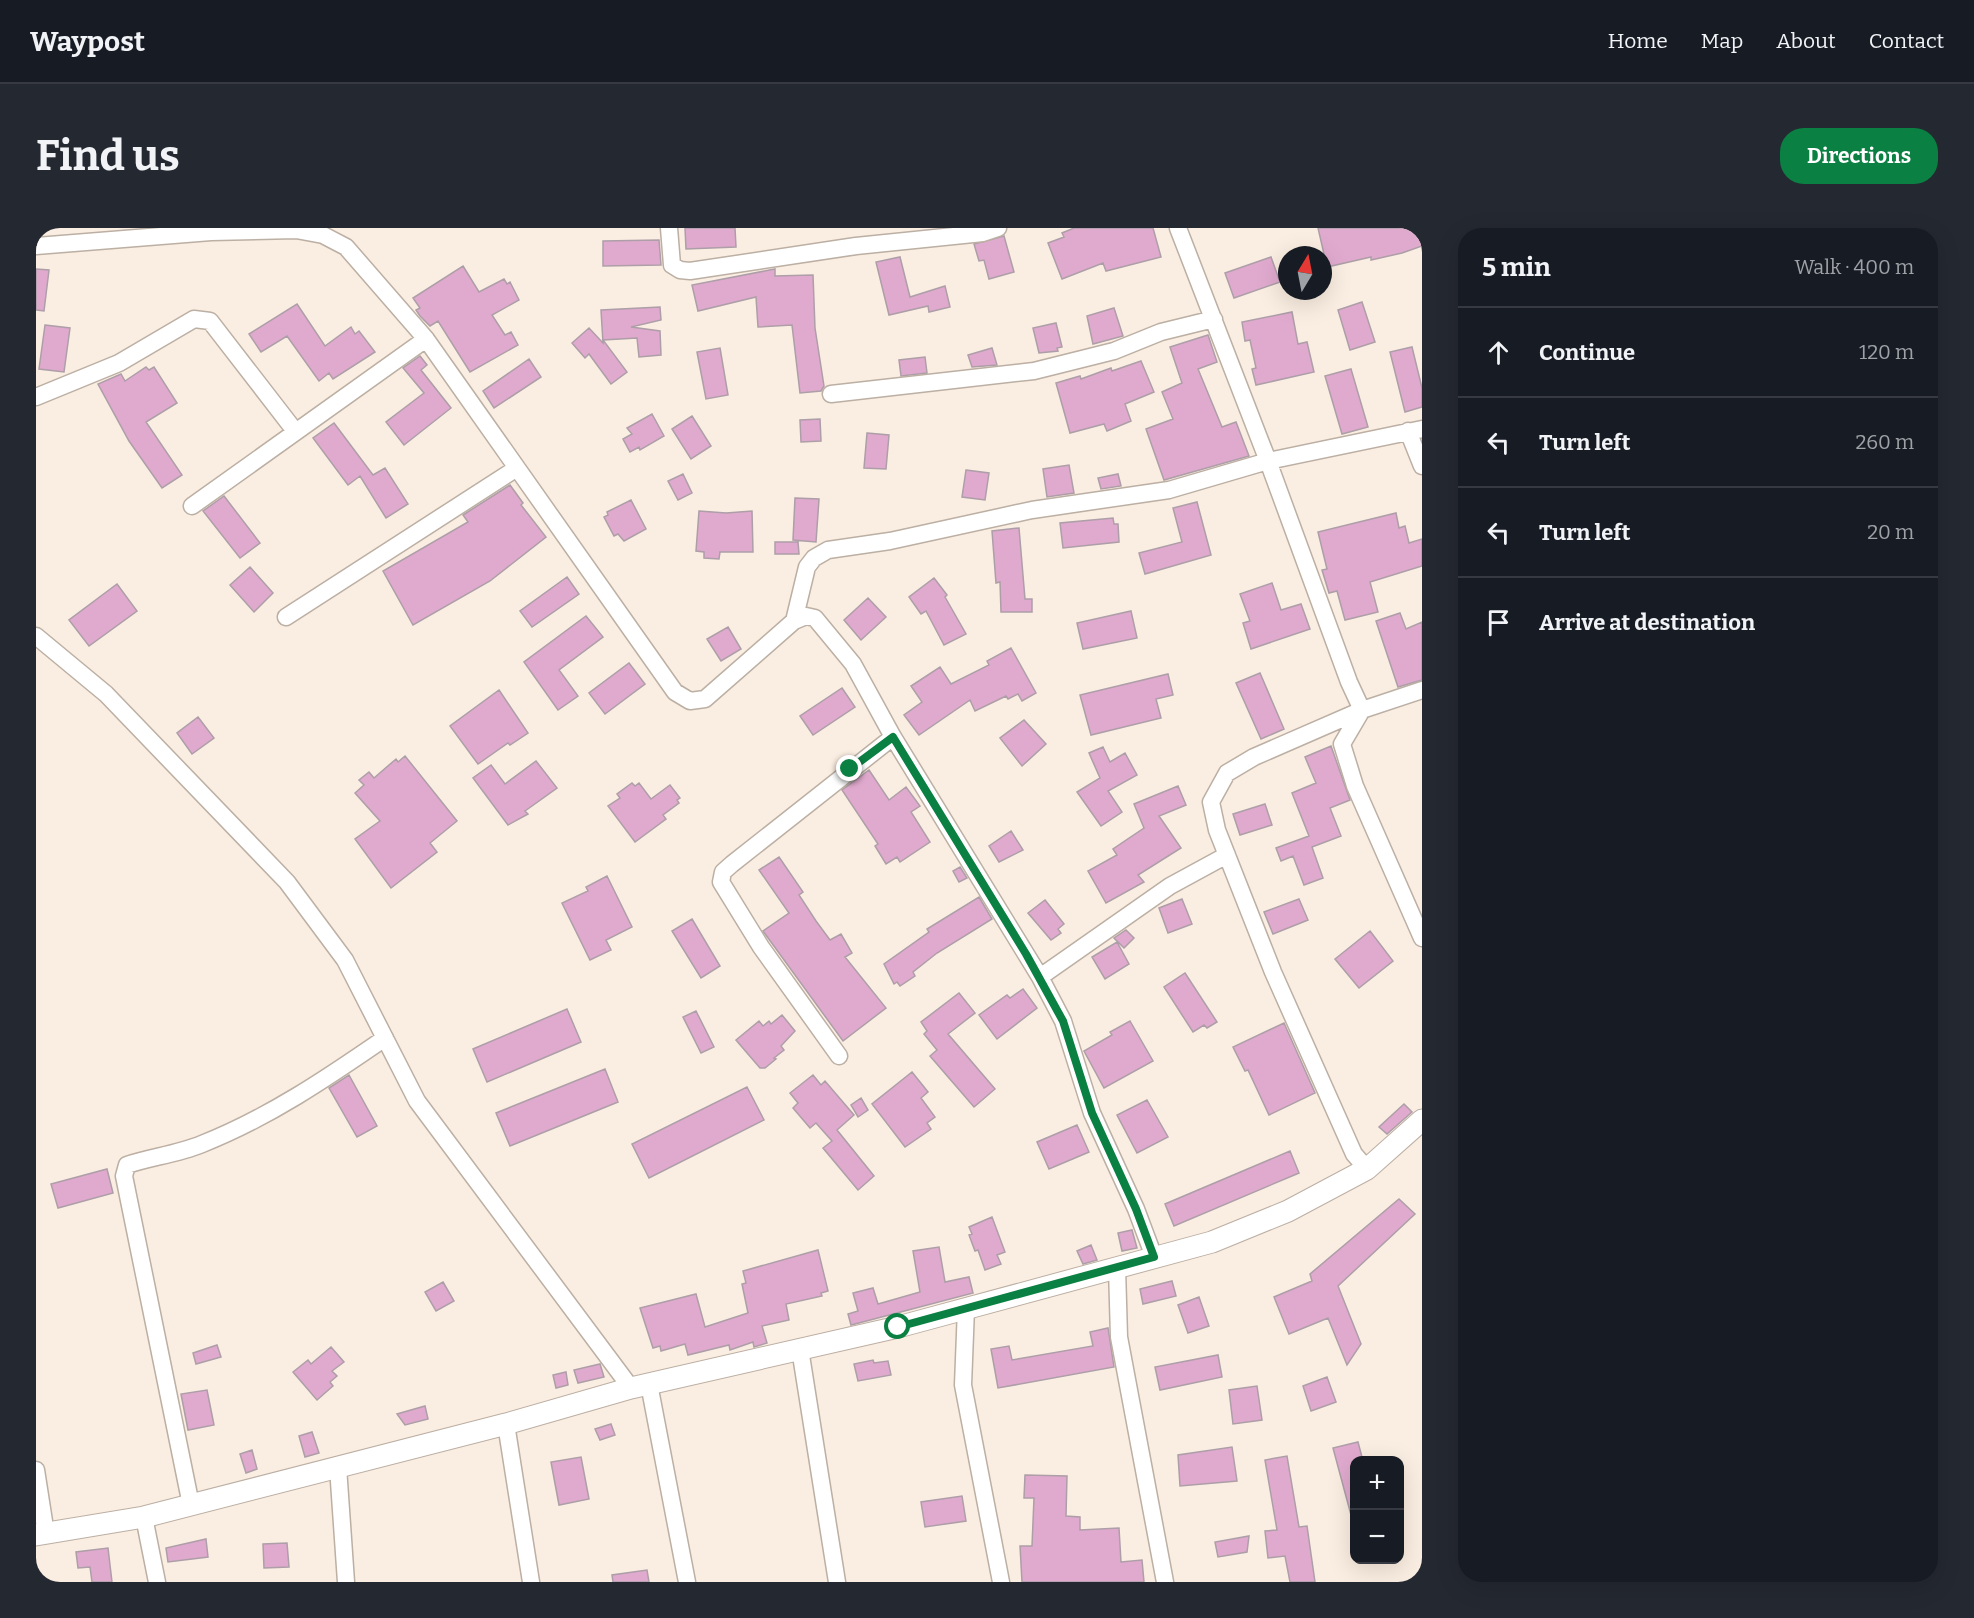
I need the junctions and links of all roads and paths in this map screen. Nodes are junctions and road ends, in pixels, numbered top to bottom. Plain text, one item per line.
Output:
1 (669, 228) edge
2 (998, 228) edge
3 (1178, 228) edge
4 (36, 246) edge
5 (1215, 319) junction
6 (426, 339) junction
7 (831, 394) dead end
8 (36, 397) edge
9 (1415, 430) edge
10 (295, 431) junction
11 (1268, 461) junction
12 (1422, 466) edge
13 (517, 468) junction
14 (192, 506) dead end
15 (286, 617) dead end
16 (794, 621) junction
17 (36, 636) edge
18 (1422, 690) edge
19 (1362, 710) junction
20 (893, 737) junction
21 (1227, 855) junction
22 (1422, 938) edge
23 (1040, 977) junction
24 (385, 1038) junction
25 (839, 1056) dead end
26 (1422, 1120) edge
27 (1367, 1169) junction
28 (1154, 1257) junction
29 (1117, 1268) junction
30 (966, 1308) junction
31 (800, 1349) junction
32 (640, 1386) junction
33 (506, 1425) junction
34 (338, 1467) junction
35 (36, 1470) edge
36 (191, 1505) junction
37 (144, 1517) junction
38 (41, 1535) edge
39 (157, 1582) edge
40 (346, 1582) edge
41 (531, 1582) edge
42 (687, 1582) edge
43 (837, 1582) edge
44 (1001, 1582) edge
45 (1165, 1582) edge

1 - 2 street
3 - 5 street
4 - 6 street
5 - 7 street
5 - 11 street
6 - 10 street
6 - 13 street
8 - 10 street
9 - 11 street
9 - 12 street
10 - 14 street
11 - 16 street
11 - 19 street
13 - 15 street
13 - 16 street
16 - 20 street
17 - 24 street
18 - 19 street
19 - 21 street
19 - 22 street
20 - 23 street
20 - 25 street
21 - 23 street
21 - 27 street
23 - 28 street
24 - 32 street
24 - 36 street
26 - 27 street
27 - 28 street
28 - 29 street
29 - 30 street
29 - 45 street
30 - 31 street
30 - 44 street
31 - 32 street
31 - 43 street
32 - 33 street
32 - 42 street
33 - 34 street
33 - 41 street
34 - 36 street
34 - 40 street
35 - 38 street
36 - 37 street
37 - 38 street
37 - 39 street

